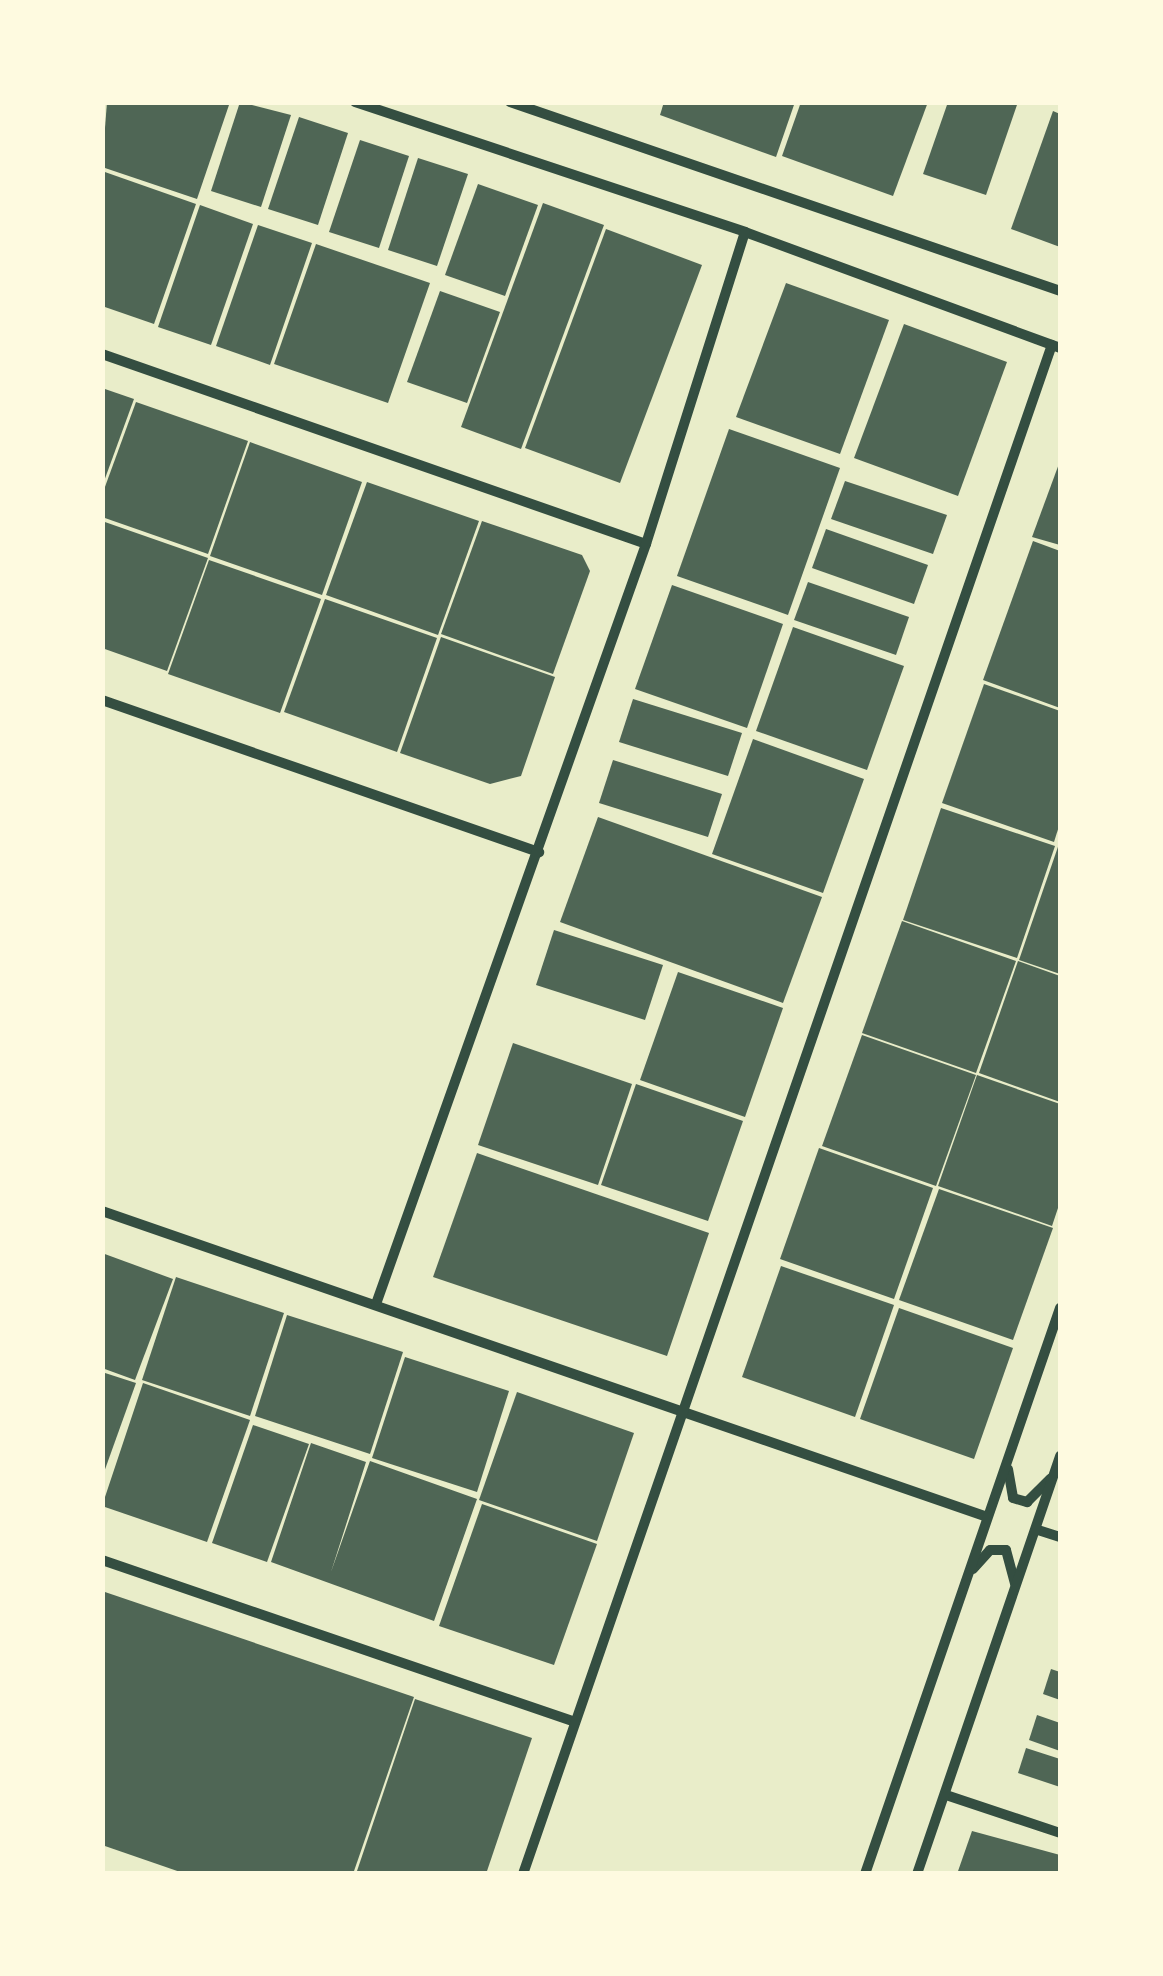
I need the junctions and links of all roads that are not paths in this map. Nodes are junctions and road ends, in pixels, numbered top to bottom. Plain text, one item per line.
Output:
1 (356, 102) edge
2 (510, 102) edge
3 (744, 232) junction
4 (1060, 291) edge
5 (1056, 346) edge
6 (102, 354) edge
7 (646, 544) junction
8 (102, 700) edge
9 (539, 852) junction
10 (102, 1211) edge
11 (376, 1304) junction
12 (1060, 1308) edge
13 (686, 1410) junction
14 (1010, 1453) junction
15 (1060, 1456) edge
16 (1054, 1475) junction
17 (987, 1517) junction
18 (1038, 1530) junction
19 (1060, 1537) edge
20 (102, 1560) edge
21 (966, 1578) junction
22 (1015, 1595) junction
23 (573, 1721) junction
24 (946, 1795) junction
25 (1060, 1833) edge
26 (523, 1874) edge
27 (865, 1874) edge
28 (917, 1874) edge

1 - 3 street
2 - 4 street
3 - 5 street
3 - 7 street
5 - 13 street
6 - 7 street
7 - 9 street
8 - 9 street
9 - 11 street
10 - 11 street
11 - 13 street
12 - 14 street
13 - 17 street
13 - 23 street
14 - 16 street
14 - 17 street
15 - 16 street
16 - 18 street
17 - 21 street
18 - 19 street
18 - 22 street
20 - 23 street
21 - 22 street
21 - 27 street
22 - 24 street
23 - 26 street
24 - 25 street
24 - 28 street

